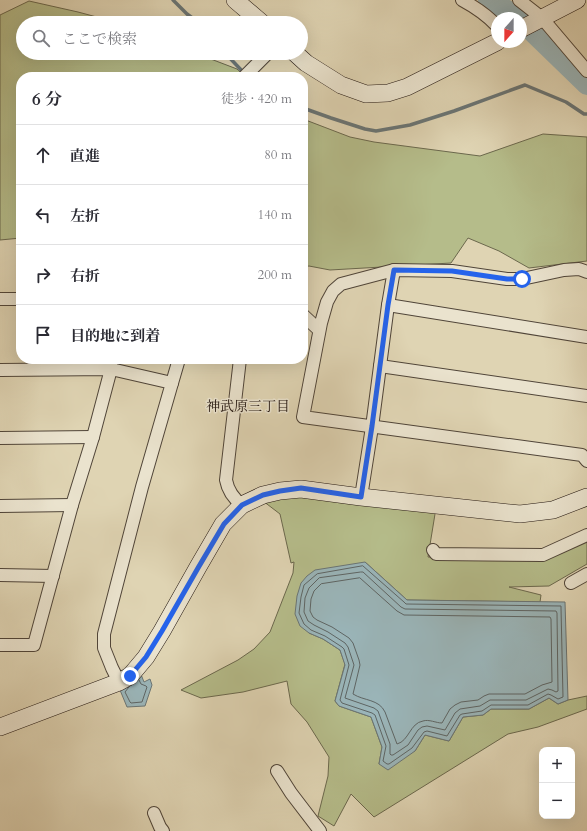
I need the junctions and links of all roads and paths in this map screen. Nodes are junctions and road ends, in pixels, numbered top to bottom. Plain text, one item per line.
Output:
1 (236, 0) edge
2 (462, 0) edge
3 (519, 0) edge
4 (577, 0) edge
5 (254, 16) edge
6 (491, 20) edge
7 (539, 20) junction
8 (527, 26) edge
9 (491, 45) edge
10 (261, 60) edge
11 (303, 60) edge
12 (587, 71) edge
13 (249, 72) edge
14 (394, 270) junction
15 (587, 272) edge
16 (0, 299) edge
17 (16, 299) edge
18 (388, 305) junction
19 (308, 319) edge
20 (320, 330) junction
21 (587, 338) edge
22 (111, 364) edge
23 (178, 364) edge
24 (239, 364) edge
25 (380, 366) junction
26 (0, 370) edge
27 (172, 383) junction
28 (587, 396) edge
29 (372, 426) junction
30 (0, 438) edge
31 (93, 438) junction
32 (585, 456) edge
33 (361, 497) junction
34 (587, 497) edge
35 (72, 505) junction
36 (242, 505) junction
37 (0, 506) edge
38 (587, 535) edge
39 (433, 550) dead end
40 (587, 574) edge
41 (0, 576) edge
42 (53, 576) junction
43 (571, 583) dead end
44 (0, 645) edge
45 (119, 682) junction
46 (0, 727) edge
47 (277, 771) dead end
48 (154, 813) dead end
49 (163, 831) edge
50 (320, 831) edge

1 - 5 street
2 - 6 street
3 - 7 street
4 - 7 street
7 - 8 street
7 - 12 street
9 - 11 street
10 - 13 street
14 - 15 street
14 - 18 street
14 - 20 street
16 - 17 street
18 - 21 street
18 - 25 street
19 - 20 street
20 - 29 street
22 - 26 street
22 - 27 street
22 - 31 street
23 - 27 street
24 - 36 street
25 - 28 street
25 - 29 street
27 - 45 street
29 - 32 street
29 - 33 street
30 - 31 street
31 - 35 street
33 - 34 street
33 - 36 street
35 - 37 street
35 - 42 street
36 - 45 street
38 - 39 street
40 - 43 street
41 - 42 street
42 - 44 street
45 - 46 street
47 - 50 street
48 - 49 street

